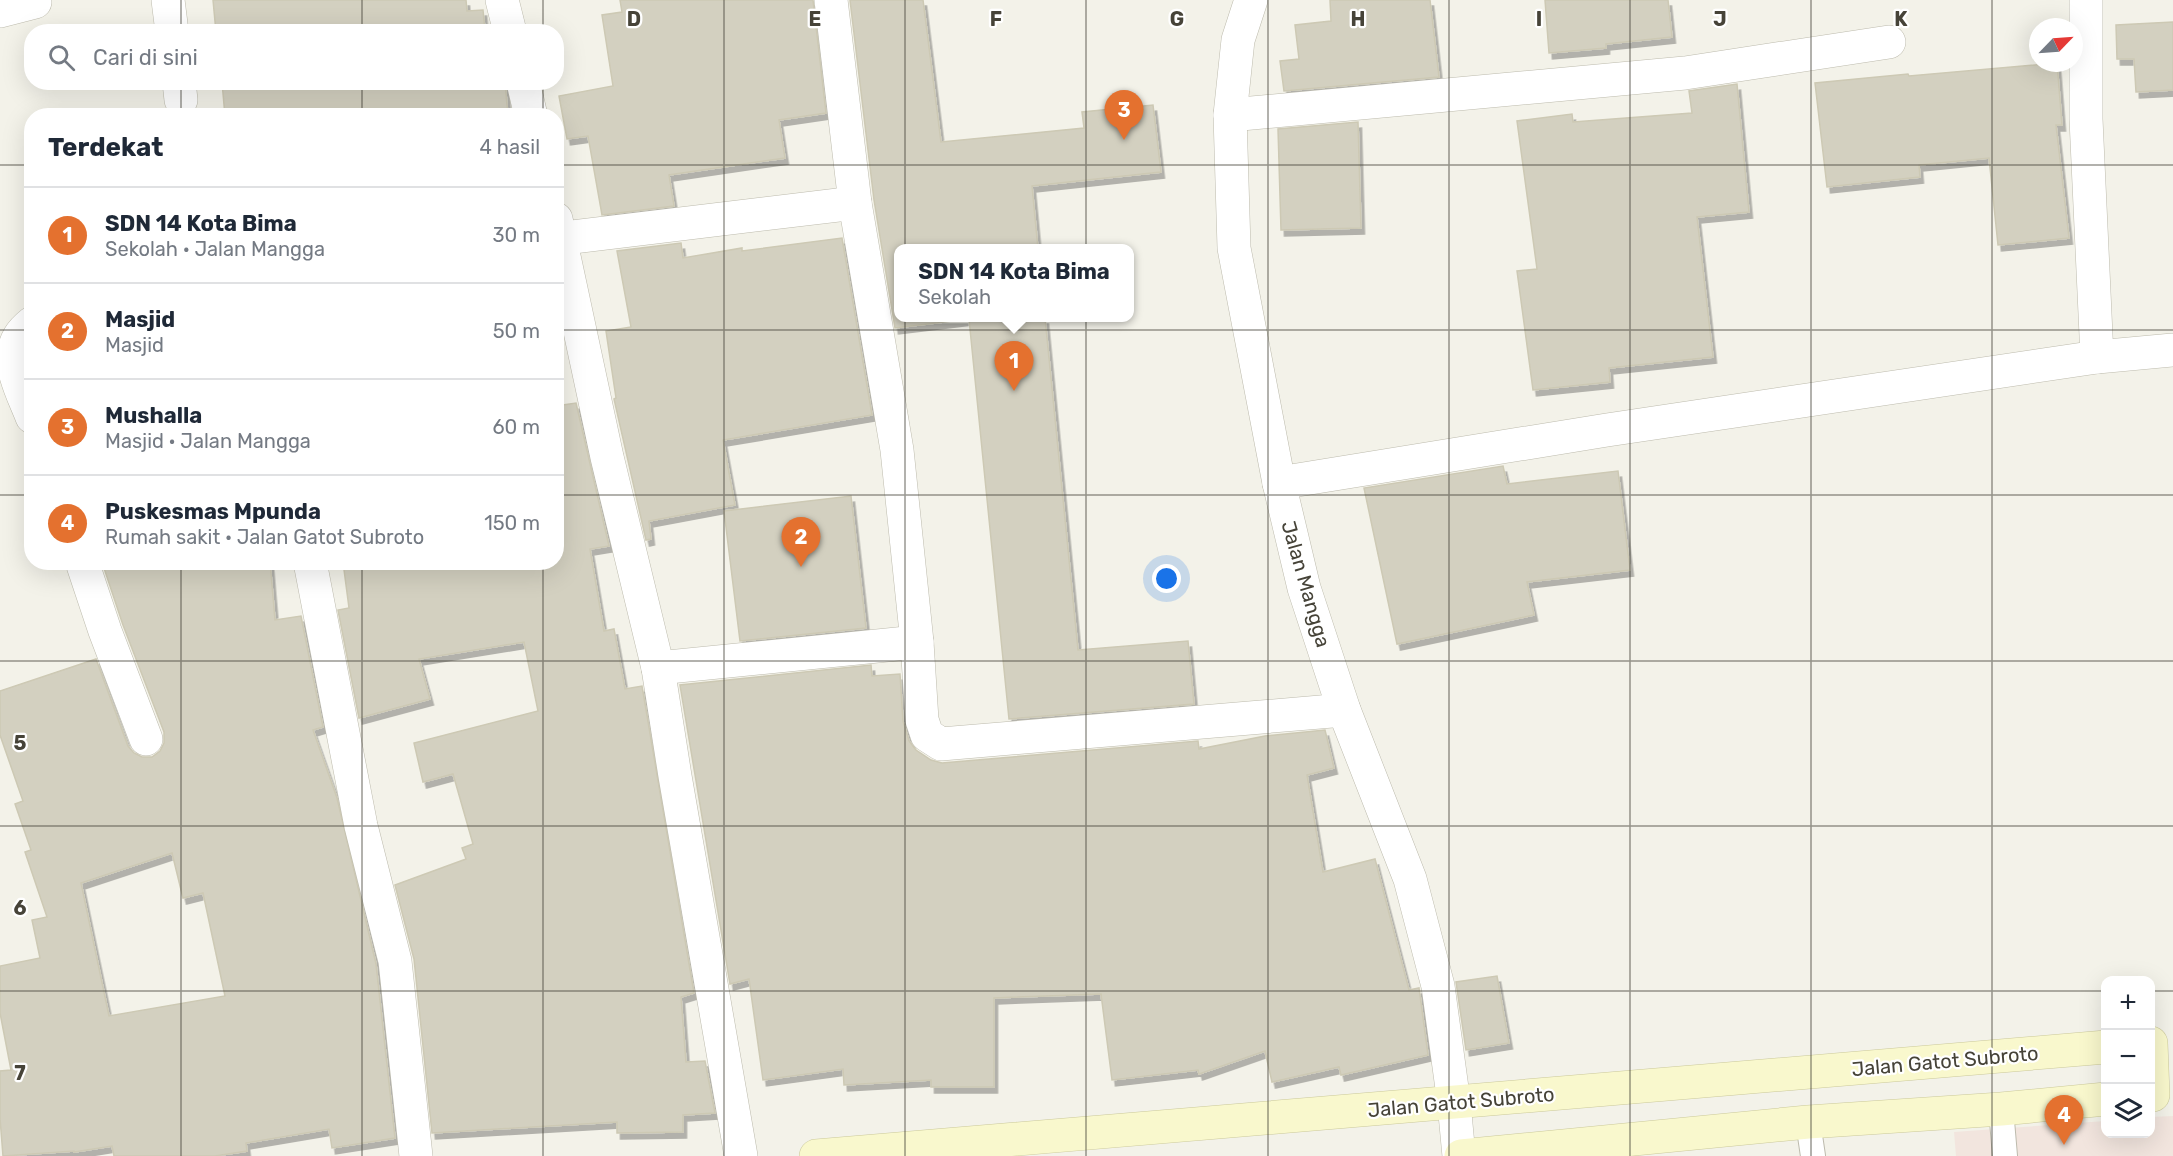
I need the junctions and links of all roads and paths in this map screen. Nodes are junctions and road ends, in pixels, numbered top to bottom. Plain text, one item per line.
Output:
1 (168, 0) edge
2 (502, 0) edge
3 (831, 0) edge
4 (1251, 0) edge
5 (2086, 0) edge
6 (35, 2) dead end
7 (0, 11) edge
8 (171, 24) edge
9 (508, 24) edge
10 (1889, 42) dead end
11 (524, 90) edge
12 (529, 108) edge
13 (1230, 114) junction
14 (855, 203) junction
15 (564, 231) edge
16 (564, 260) edge
17 (24, 313) edge
18 (0, 320) edge
19 (24, 331) edge
20 (2173, 350) edge
21 (2097, 357) junction
22 (24, 395) edge
23 (1279, 483) junction
24 (85, 570) edge
25 (312, 570) edge
26 (917, 642) junction
27 (658, 668) junction
28 (1344, 710) junction
29 (146, 739) dead end
30 (2173, 1042) edge
31 (2155, 1043) edge
32 (2101, 1047) edge
33 (2155, 1069) edge
34 (2159, 1095) edge
35 (2101, 1099) edge
36 (1455, 1102) junction
37 (2001, 1109) junction
38 (1808, 1122) junction
39 (416, 1156) edge
40 (741, 1156) edge
41 (816, 1156) edge
42 (1460, 1156) edge
43 (1813, 1156) edge
44 (2005, 1156) edge

1 - 8 street
2 - 9 street
3 - 14 street
4 - 13 street, Jalan Mangga
5 - 21 street
6 - 7 street
10 - 13 street
11 - 12 street
13 - 23 street, Jalan Mangga
14 - 15 street
14 - 26 street
16 - 27 street
17 - 18 street
19 - 22 street
20 - 21 street
21 - 23 street
23 - 28 street, Jalan Mangga
24 - 29 street
25 - 39 street
26 - 27 street
26 - 28 street
27 - 40 street
28 - 36 street, Jalan Mangga
30 - 31 street
32 - 36 street, Jalan Gatot Subroto
33 - 34 street
35 - 37 street
36 - 41 street, Jalan Gatot Subroto
36 - 42 street, Jalan Mangga
37 - 38 street
37 - 44 lane
38 - 42 street
38 - 43 lane

